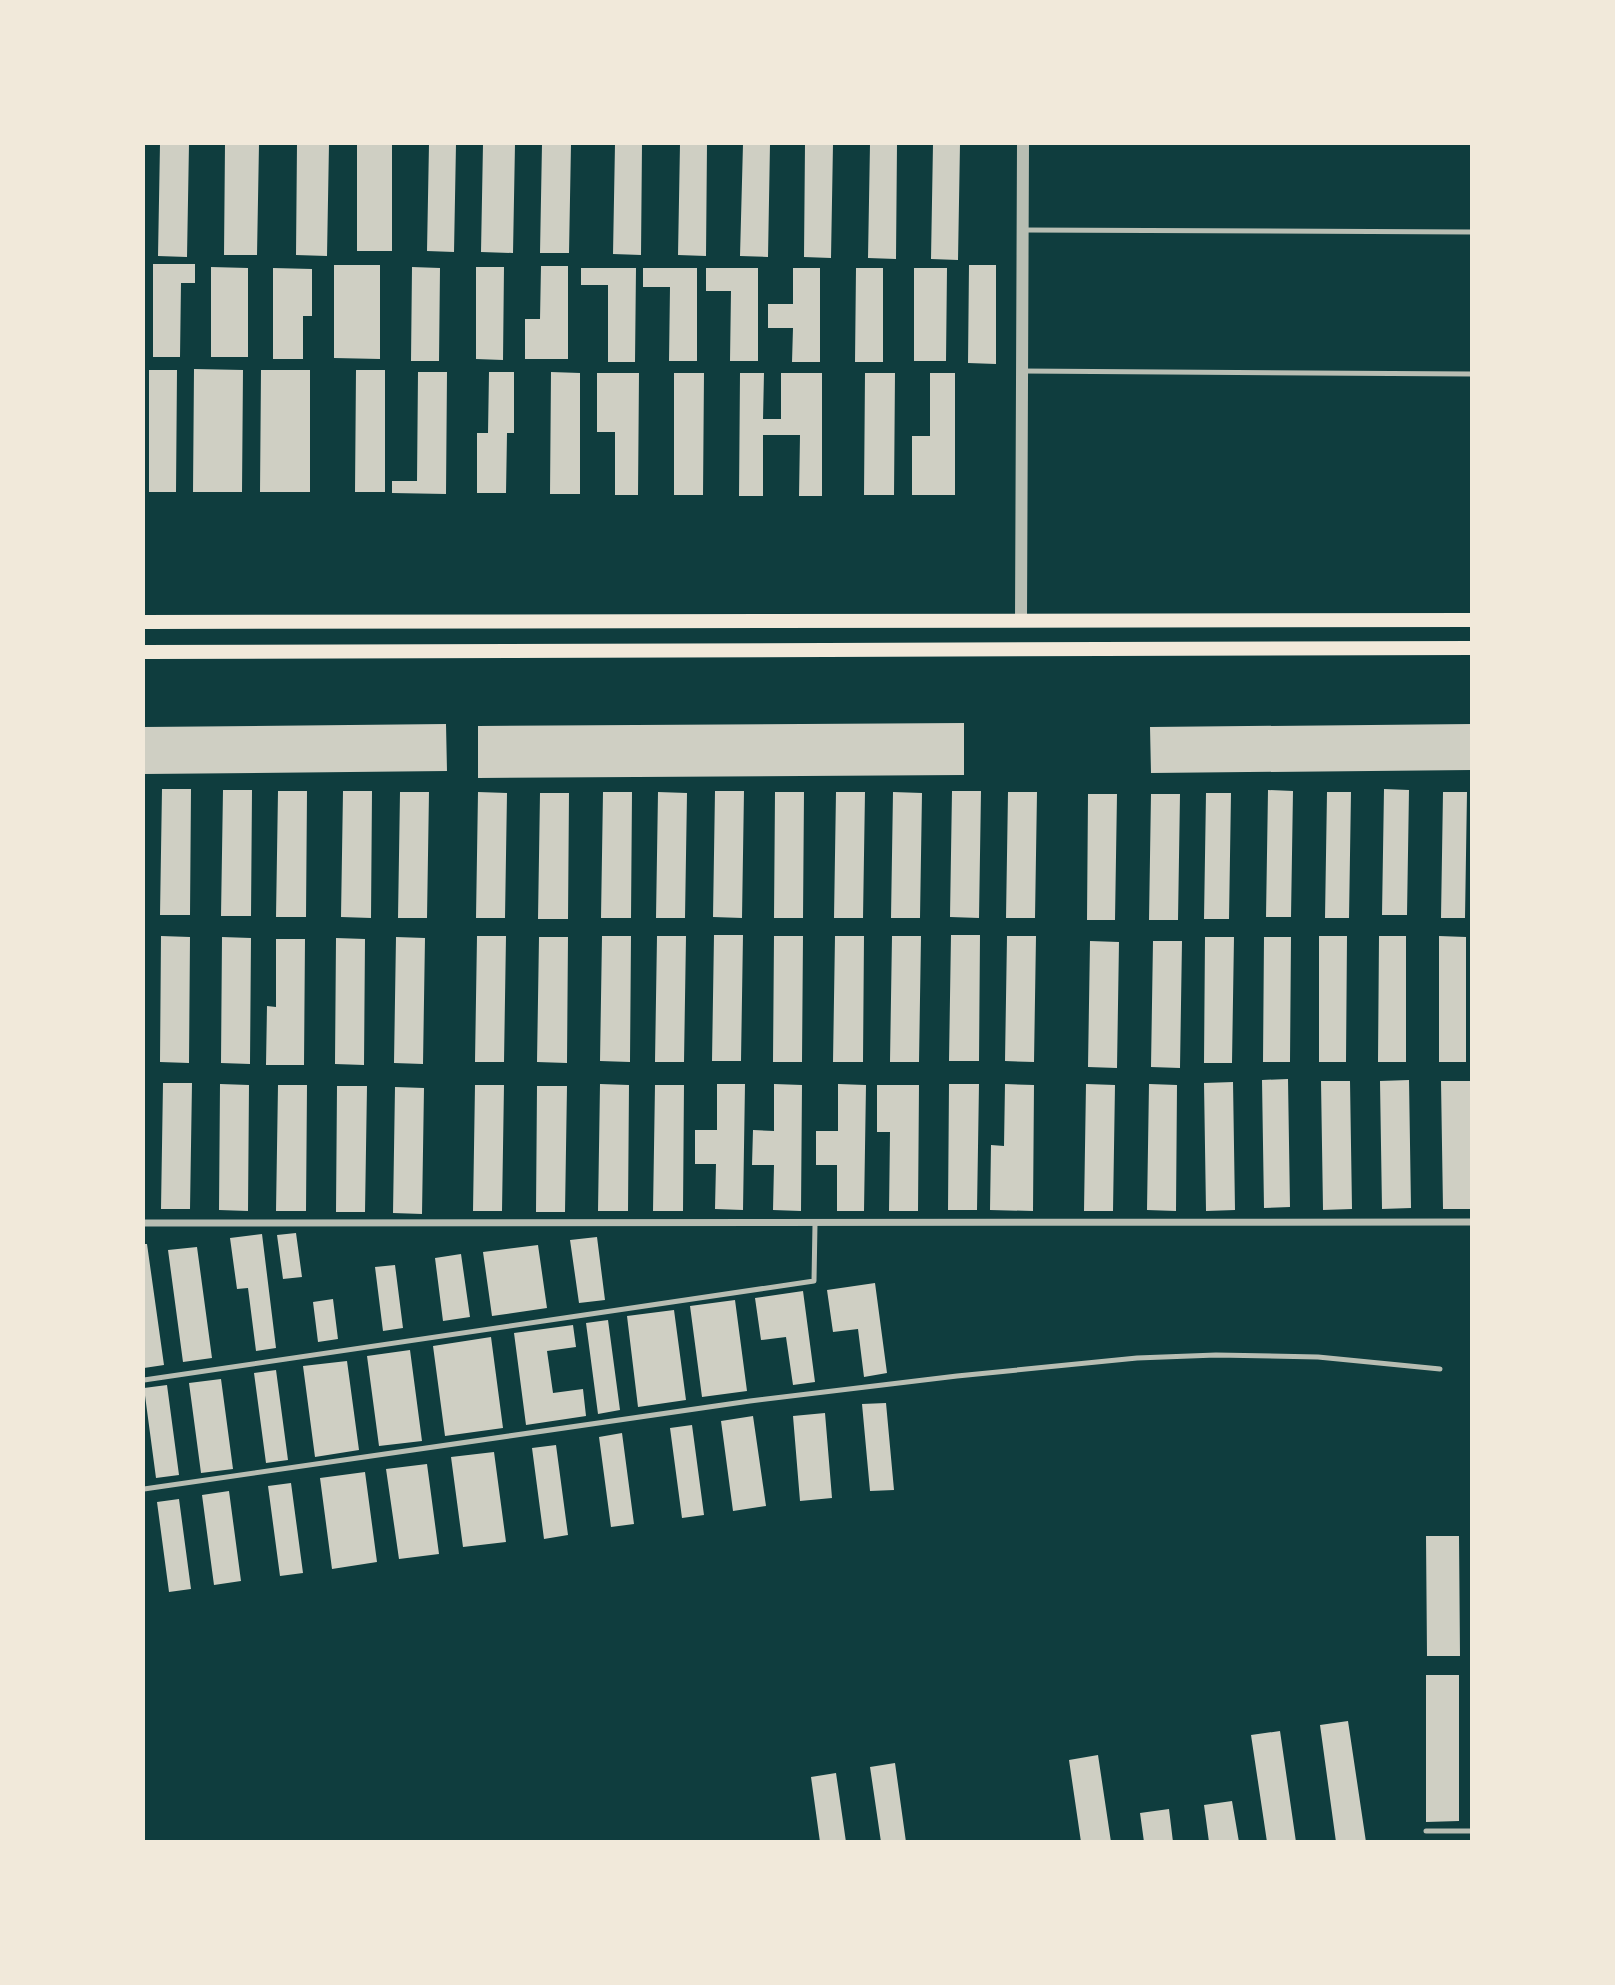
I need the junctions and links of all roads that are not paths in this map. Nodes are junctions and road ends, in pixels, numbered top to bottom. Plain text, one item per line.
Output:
1 (1023, 144) edge
2 (1023, 230) junction
3 (1472, 232) edge
4 (1022, 371) junction
5 (1472, 374) edge
6 (1472, 620) edge
7 (1021, 621) junction
8 (144, 622) edge
9 (1472, 648) edge
10 (144, 652) edge
11 (1472, 1222) edge
12 (144, 1223) edge
13 (815, 1224) junction
14 (1440, 1369) dead end
15 (144, 1380) edge
16 (144, 1489) edge
17 (1426, 1831) dead end
18 (1472, 1831) edge

1 - 2 street
2 - 3 lane
2 - 4 street
4 - 5 lane
4 - 7 street
6 - 7 main road
7 - 8 main road
9 - 10 main road
11 - 13 street
12 - 13 street
13 - 15 lane
14 - 16 lane
17 - 18 lane

